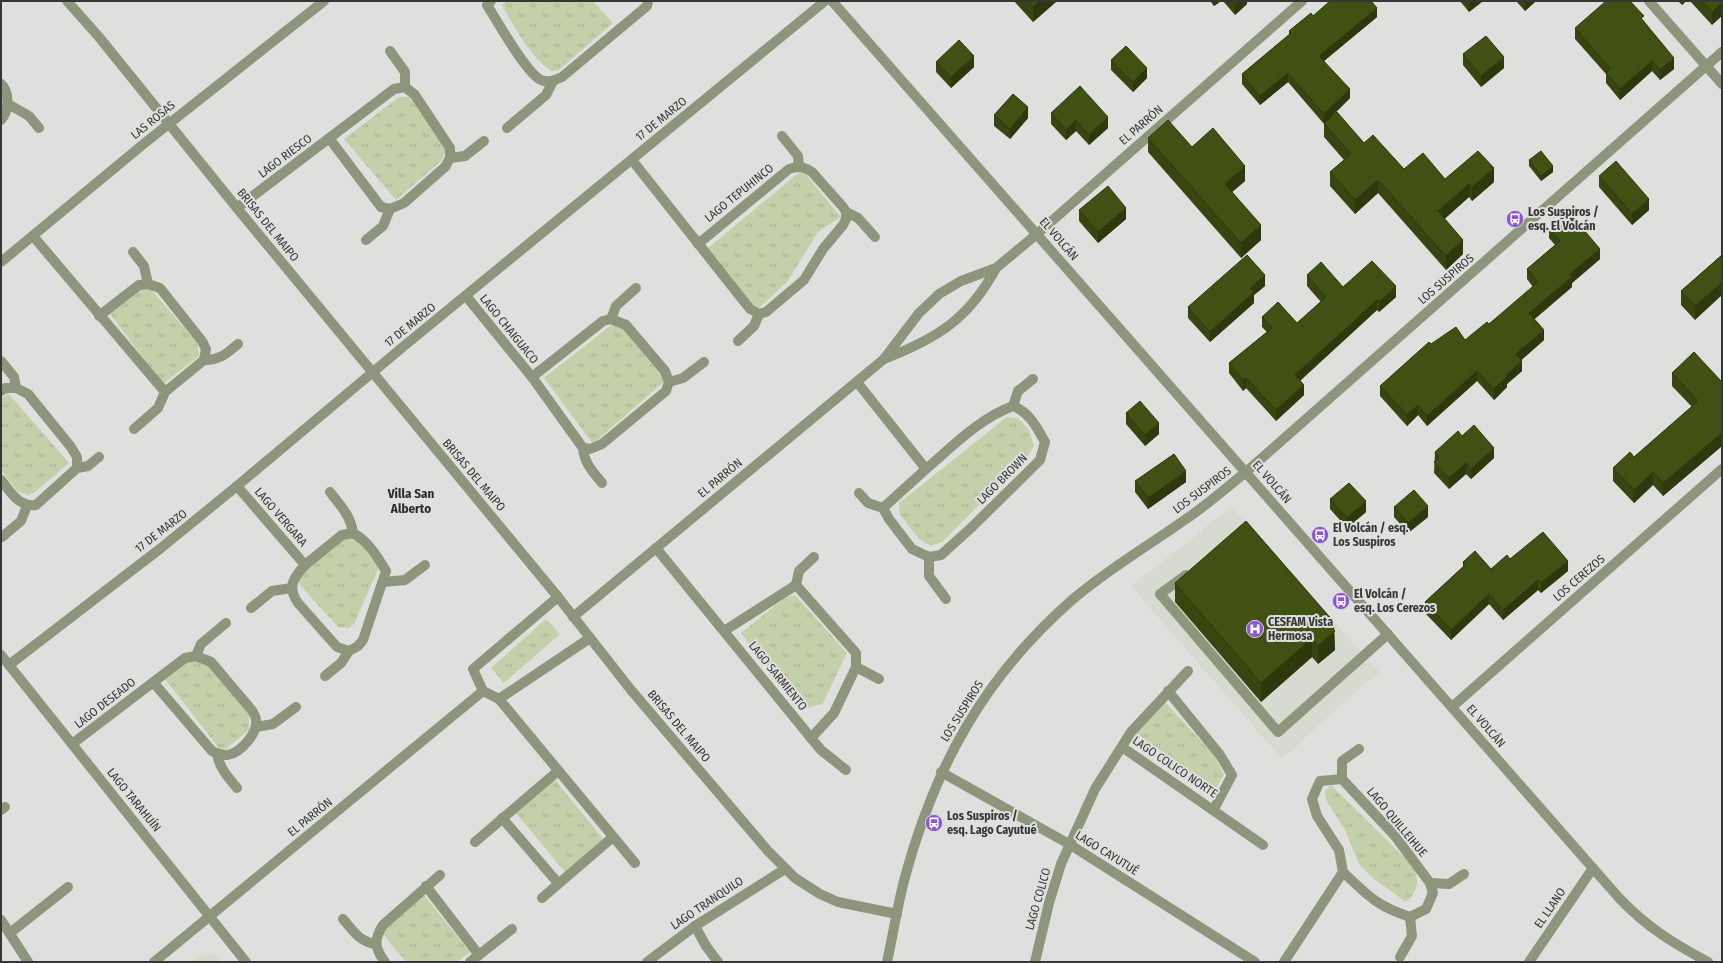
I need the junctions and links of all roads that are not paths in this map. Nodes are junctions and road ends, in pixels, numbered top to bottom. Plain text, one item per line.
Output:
1 (67, 1) edge
2 (324, 1) edge
3 (648, 1) edge
4 (825, 1) edge
5 (832, 1) edge
6 (1302, 1) edge
7 (1649, 1) edge
8 (487, 2) edge
9 (390, 51) dead end
10 (1722, 52) edge
11 (1706, 66) junction
12 (553, 81) junction
13 (1, 84) edge
14 (1722, 84) edge
15 (405, 87) junction
16 (8, 104) junction
17 (1, 120) edge
18 (169, 124) junction
19 (39, 128) dead end
20 (507, 128) dead end
21 (782, 136) dead end
22 (329, 138) junction
23 (484, 141) dead end
24 (450, 158) junction
25 (632, 160) junction
26 (799, 166) junction
27 (237, 208) junction
28 (390, 210) junction
29 (846, 212) junction
30 (1037, 234) junction
31 (34, 236) junction
32 (875, 237) dead end
33 (366, 240) dead end
34 (698, 244) junction
35 (133, 252) dead end
36 (1, 262) edge
37 (996, 268) junction
38 (148, 284) junction
39 (636, 288) dead end
40 (466, 296) junction
41 (759, 314) junction
42 (100, 316) junction
43 (611, 319) junction
44 (738, 341) dead end
45 (238, 344) dead end
46 (884, 359) junction
47 (204, 360) junction
48 (1, 361) edge
49 (704, 362) dead end
50 (373, 373) junction
51 (532, 378) junction
52 (1033, 379) dead end
53 (669, 382) junction
54 (857, 382) junction
55 (16, 388) junction
56 (1, 391) edge
57 (165, 392) junction
58 (1013, 406) junction
59 (134, 429) dead end
60 (583, 448) junction
61 (99, 457) dead end
62 (77, 468) junction
63 (926, 469) junction
64 (1722, 469) edge
65 (1246, 472) junction
66 (1, 480) edge
67 (602, 483) dead end
68 (237, 486) junction
69 (330, 492) dead end
70 (859, 493) dead end
71 (27, 506) junction
72 (883, 508) junction
73 (353, 533) junction
74 (2, 537) edge
75 (656, 548) junction
76 (814, 557) dead end
77 (929, 557) junction
78 (305, 565) junction
79 (426, 565) dead end
80 (1195, 568) edge
81 (383, 582) junction
82 (796, 585) junction
83 (292, 588) junction
84 (558, 597) junction
85 (946, 599) dead end
86 (251, 608) dead end
87 (573, 617) junction
88 (226, 623) dead end
89 (724, 631) junction
90 (1388, 634) junction
91 (590, 638) junction
92 (349, 651) junction
93 (1, 655) edge
94 (196, 656) junction
95 (9, 665) junction
96 (856, 667) junction
97 (1188, 671) dead end
98 (325, 676) dead end
99 (879, 679) dead end
100 (153, 682) junction
101 (483, 691) junction
102 (1168, 691) junction
103 (499, 699) junction
104 (296, 707) dead end
105 (1452, 707) junction
106 (256, 727) junction
107 (811, 738) junction
108 (72, 744) junction
109 (1122, 747) junction
110 (1359, 748) dead end
111 (217, 754) junction
112 (846, 770) dead end
113 (558, 771) junction
114 (941, 772) junction
115 (1342, 778) junction
116 (237, 788) dead end
117 (1214, 810) junction
118 (502, 818) junction
119 (613, 837) junction
120 (475, 842) dead end
121 (1069, 844) junction
122 (1263, 844) dead end
123 (635, 863) dead end
124 (785, 868) junction
125 (1593, 868) junction
126 (1343, 872) junction
127 (1464, 874) dead end
128 (440, 875) dead end
129 (558, 883) junction
130 (1430, 883) junction
131 (426, 886) junction
132 (68, 887) dead end
133 (542, 898) dead end
134 (897, 914) junction
135 (209, 916) junction
136 (1410, 917) junction
137 (343, 919) dead end
138 (1, 920) edge
139 (695, 926) junction
140 (512, 929) dead end
141 (10, 933) junction
142 (376, 944) junction
143 (479, 955) junction
144 (1400, 957) dead end
145 (28, 962) edge
146 (154, 962) edge
147 (246, 962) edge
148 (385, 962) edge
149 (470, 962) edge
150 (647, 962) edge
151 (718, 962) edge
152 (887, 962) edge
153 (1035, 962) edge
154 (1255, 962) edge
155 (1284, 962) edge
156 (1529, 962) edge
157 (1708, 962) edge

1 - 18 street, BRISAS DEL MAIPO
2 - 18 street, LAS ROSAS
3 - 12 street
4 - 25 street, 17 DE MARZO
5 - 30 street, EL VOLCÁN
6 - 30 street, EL PARRÓN
7 - 11 street
8 - 12 street
9 - 15 street
10 - 11 street, LOS SUSPIROS
11 - 14 street
11 - 65 street, LOS SUSPIROS
12 - 20 street
13 - 16 street
15 - 22 street, LAGO RIESCO
15 - 24 street
16 - 17 street
16 - 19 street
18 - 27 street, BRISAS DEL MAIPO
18 - 31 street, LAS ROSAS
21 - 26 street
22 - 27 street, LAGO RIESCO
22 - 28 street, LAGO RIESCO
23 - 24 street
24 - 28 street
25 - 34 street
25 - 40 street, 17 DE MARZO
26 - 29 street
26 - 34 street, LAGO TEPUHINCO
27 - 50 street, BRISAS DEL MAIPO
28 - 33 street
29 - 32 street
29 - 41 street
30 - 37 street, EL PARRÓN
30 - 65 street, EL VOLCÁN
31 - 36 street, LAS ROSAS
31 - 42 street
34 - 41 street
35 - 38 street
37 - 46 street, EL PARRÓN
37 - 46 street, EL PARRÓN
38 - 42 street
38 - 47 street
39 - 43 street
40 - 50 street, 17 DE MARZO
40 - 51 street, LAGO CHAIGUACO
41 - 44 street
42 - 57 street
43 - 51 street, LAGO CHAIGUACO
43 - 53 street
45 - 47 street
46 - 54 street, EL PARRÓN
47 - 57 street
48 - 55 street
49 - 53 street
50 - 68 street, 17 DE MARZO
50 - 84 street, BRISAS DEL MAIPO
51 - 60 street, LAGO CHAIGUACO
52 - 58 street
53 - 60 street
54 - 63 street
54 - 75 street, EL PARRÓN
55 - 56 street
55 - 62 street
57 - 59 street
58 - 63 street
58 - 77 street, LAGO BROWN
60 - 67 street, LAGO CHAIGUACO
61 - 62 street
62 - 71 street
63 - 72 street
64 - 105 street, LOS CEREZOS
65 - 90 street, EL VOLCÁN
65 - 114 street, LOS SUSPIROS
66 - 71 street
68 - 78 street, LAGO VERGARA
68 - 95 street, 17 DE MARZO
69 - 73 street
70 - 72 street
71 - 74 street
72 - 77 street
73 - 78 street, LAGO VERGARA
73 - 81 street
75 - 87 street, EL PARRÓN
75 - 89 street, LAGO SARMIENTO
76 - 82 street
77 - 85 street
78 - 83 street, LAGO VERGARA
79 - 81 street
80 - 90 street
81 - 92 street
82 - 89 street
82 - 96 street
83 - 86 street
83 - 92 street
84 - 87 street, BRISAS DEL MAIPO
84 - 101 street
87 - 91 street, BRISAS DEL MAIPO
88 - 94 street
89 - 107 street, LAGO SARMIENTO
90 - 105 street, EL VOLCÁN
91 - 103 street
91 - 124 street, BRISAS DEL MAIPO
92 - 98 street
93 - 95 street, LAGO TARAHUÍN
94 - 100 street, LAGO DESEADO
94 - 106 street
95 - 108 street, LAGO TARAHUÍN
96 - 99 street
96 - 107 street
97 - 102 street, LAGO COLICO NORTE
100 - 108 street, LAGO DESEADO
100 - 111 street, LAGO DESEADO
101 - 103 street
101 - 135 street, EL PARRÓN
102 - 109 street, LAGO COLICO NORTE
102 - 117 street, LAGO COLICO NORTE
103 - 113 street
104 - 106 street
105 - 125 street, EL VOLCÁN
106 - 111 street
107 - 112 street, LAGO SARMIENTO
108 - 135 street, LAGO TARAHUÍN
109 - 117 street, LAGO COLICO NORTE
109 - 121 street, LAGO COLICO NORTE
110 - 115 street
111 - 116 street, LAGO DESEADO
113 - 118 street
113 - 119 street
114 - 121 street, LAGO CAYUTUÉ
114 - 134 street, LOS SUSPIROS
115 - 126 street
115 - 130 street, LAGO QUILLEIHUE
117 - 122 street, LAGO COLICO NORTE
118 - 120 street
118 - 129 street
119 - 123 street
119 - 129 street
121 - 153 street, LAGO COLICO
121 - 154 street, LAGO CAYUTUÉ
124 - 134 street, BRISAS DEL MAIPO
124 - 139 street, LAGO TRANQUILO
125 - 156 street, EL LLANO
125 - 157 street, EL VOLCÁN
126 - 136 street
126 - 155 street
127 - 130 street
128 - 131 street
129 - 133 street
130 - 136 street
131 - 142 street
131 - 143 street
132 - 141 street
134 - 152 street, LOS SUSPIROS
135 - 146 street, EL PARRÓN
135 - 147 street, LAGO TARAHUÍN
136 - 144 street
137 - 142 street
138 - 141 street
139 - 150 street, LAGO TRANQUILO
139 - 151 street
140 - 143 street
141 - 145 street
142 - 148 street
143 - 149 street

